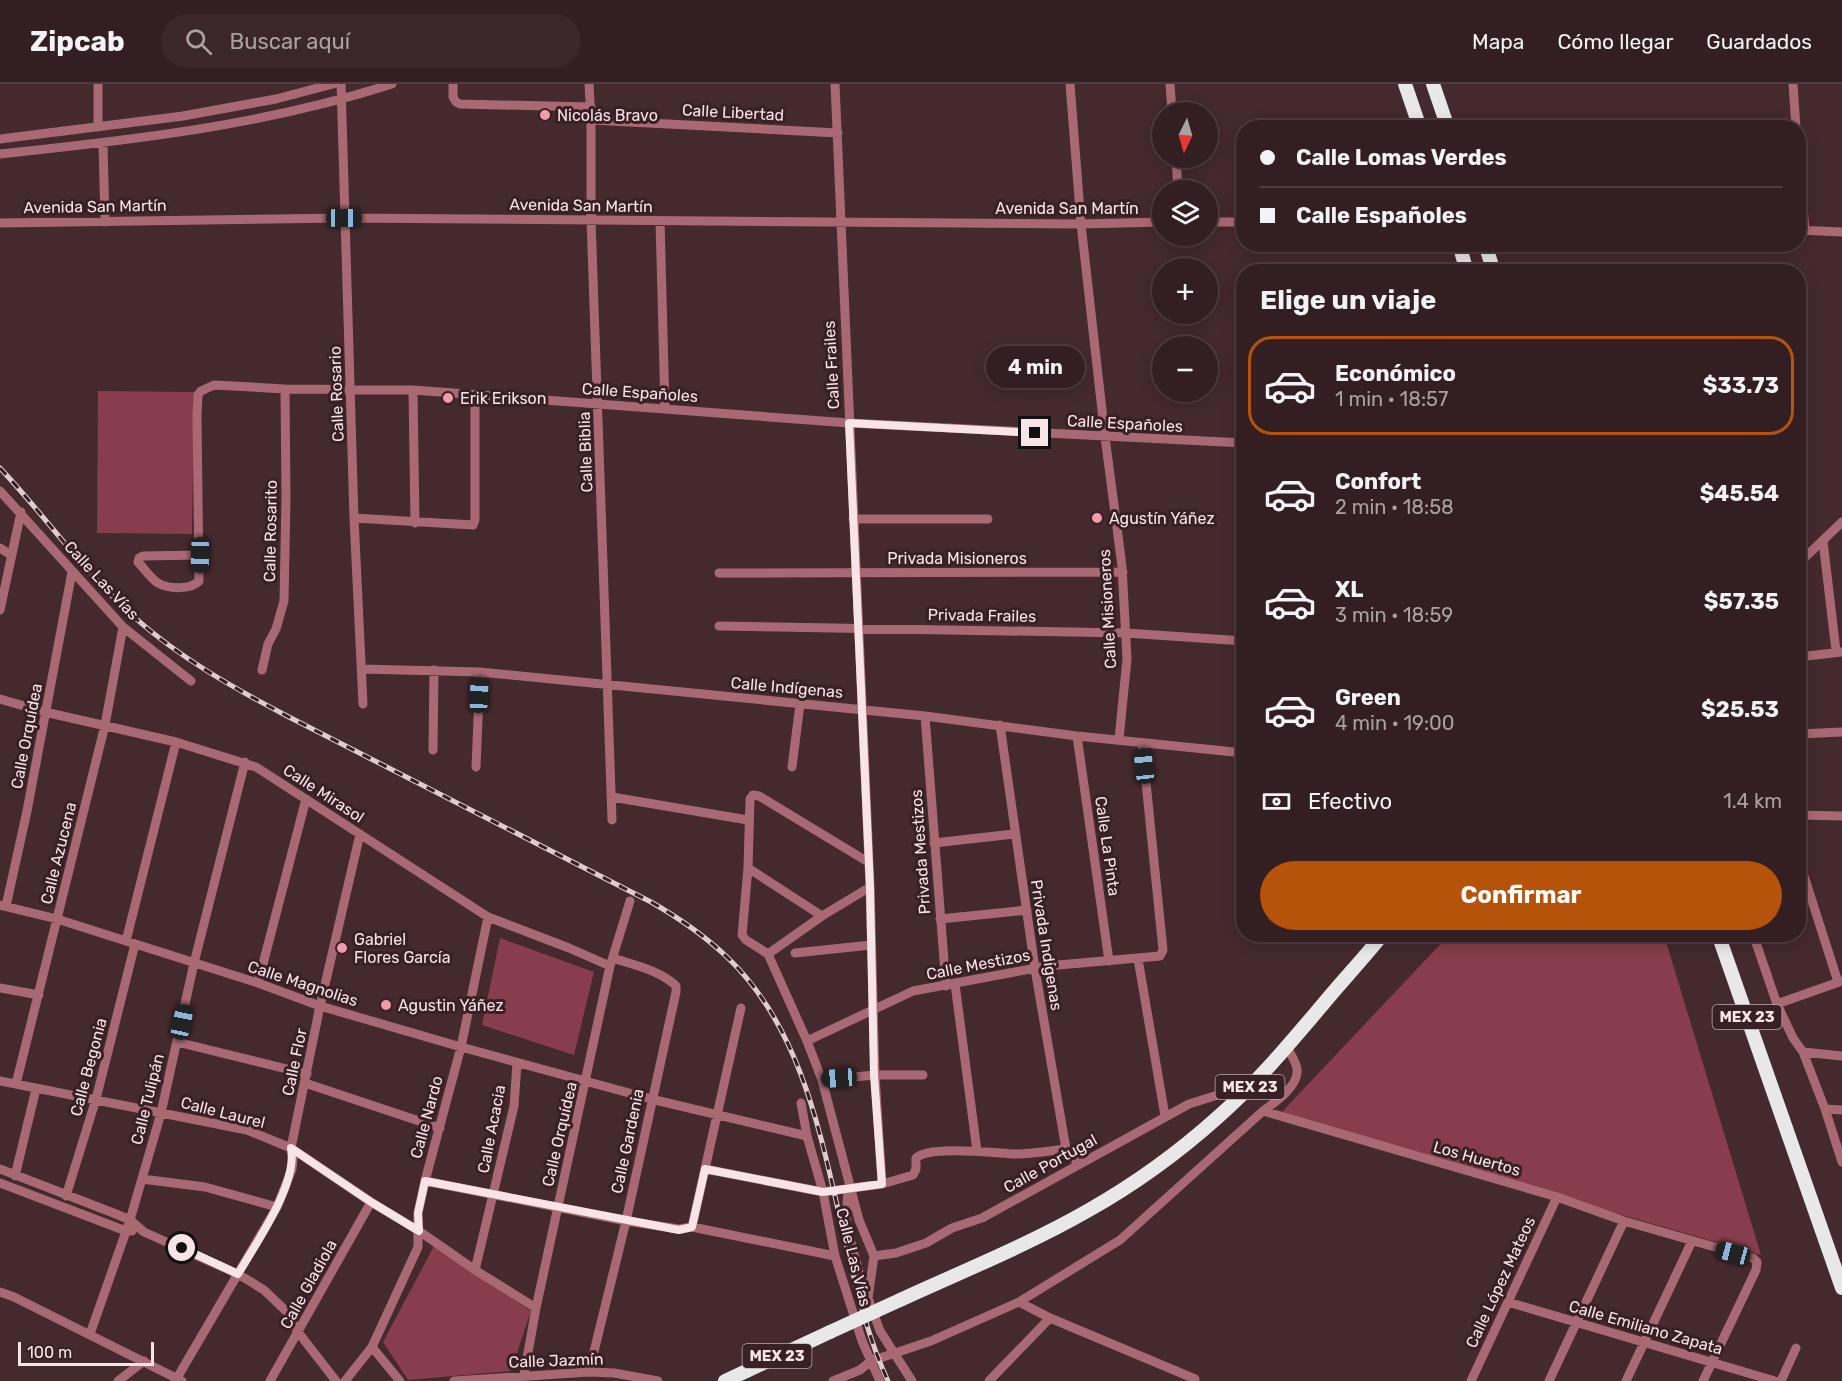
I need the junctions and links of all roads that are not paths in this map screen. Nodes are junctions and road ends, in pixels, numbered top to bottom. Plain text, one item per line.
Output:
1 (98, 84) edge
2 (333, 84) edge
3 (341, 84) edge
4 (392, 84) edge
5 (453, 84) edge
6 (589, 84) edge
7 (836, 84) edge
8 (1070, 84) edge
9 (1170, 84) edge
10 (1405, 84) edge
11 (1434, 84) edge
12 (1793, 84) edge
13 (342, 100) junction
14 (1171, 102) edge
15 (591, 107) junction
16 (591, 120) junction
17 (1417, 120) edge
18 (1445, 120) edge
19 (1795, 120) edge
20 (98, 127) junction
21 (838, 133) junction
22 (0, 139) edge
23 (103, 143) junction
24 (0, 154) edge
25 (344, 218) junction
26 (591, 220) junction
27 (660, 221) junction
28 (105, 222) junction
29 (840, 222) junction
30 (1152, 222) edge
31 (1218, 222) edge
32 (1236, 222) edge
33 (0, 223) edge
34 (1081, 224) junction
35 (1806, 230) edge
36 (1842, 232) edge
37 (351, 388) junction
38 (285, 389) junction
39 (413, 390) junction
40 (475, 394) junction
41 (599, 404) junction
42 (665, 408) junction
43 (849, 423) junction
44 (1105, 437) junction
45 (1236, 443) edge
46 (0, 491) edge
47 (21, 512) junction
48 (354, 518) junction
49 (854, 519) junction
50 (988, 519) dead end
51 (1842, 522) edge
52 (415, 523) junction
53 (1822, 541) junction
54 (0, 548) edge
55 (11, 555) junction
56 (200, 555) junction
57 (1806, 556) edge
58 (72, 572) junction
59 (1123, 572) junction
60 (719, 573) dead end
61 (856, 573) junction
62 (0, 610) edge
63 (719, 626) dead end
64 (123, 627) junction
65 (858, 628) junction
66 (1126, 633) junction
67 (1236, 640) edge
68 (1839, 652) edge
69 (1806, 656) edge
70 (362, 669) junction
71 (262, 670) dead end
72 (434, 670) junction
73 (480, 672) junction
74 (191, 681) dead end
75 (609, 684) junction
76 (0, 699) edge
77 (363, 704) dead end
78 (800, 704) junction
79 (862, 709) junction
80 (45, 712) junction
81 (925, 716) junction
82 (105, 725) junction
83 (1000, 725) junction
84 (1842, 732) edge
85 (1806, 734) edge
86 (1077, 736) junction
87 (1119, 739) junction
88 (176, 742) junction
89 (1142, 742) junction
90 (433, 750) dead end
91 (1236, 752) edge
92 (245, 762) junction
93 (476, 767) dead end
94 (792, 767) dead end
95 (612, 797) junction
96 (306, 799) junction
97 (1806, 814) edge
98 (1842, 816) edge
99 (612, 820) dead end
100 (748, 820) junction
101 (360, 834) junction
102 (1014, 834) junction
103 (934, 843) junction
104 (868, 862) junction
105 (748, 868) junction
106 (1806, 881) edge
107 (870, 887) junction
108 (630, 901) dead end
109 (3, 905) edge
110 (1027, 910) junction
111 (822, 916) junction
112 (488, 917) junction
113 (57, 919) junction
114 (940, 919) junction
115 (130, 942) junction
116 (1376, 942) edge
117 (1721, 942) edge
118 (1756, 942) edge
119 (871, 945) junction
120 (795, 953) dead end
121 (768, 954) junction
122 (1138, 959) junction
123 (1109, 961) junction
124 (611, 962) junction
125 (194, 963) junction
126 (1035, 969) junction
127 (1840, 982) edge
128 (258, 983) junction
129 (951, 985) junction
130 (676, 986) joint
131 (0, 988) edge
132 (39, 995) junction
133 (1777, 1004) junction
134 (320, 1006) junction
135 (741, 1008) dead end
136 (873, 1009) junction
137 (807, 1041) junction
138 (177, 1042) junction
139 (461, 1047) junction
140 (1287, 1047) junction
141 (1803, 1052) junction
142 (1842, 1056) edge
143 (518, 1063) junction
144 (874, 1075) junction
145 (923, 1075) dead end
146 (306, 1079) junction
147 (822, 1080) junction
148 (0, 1081) edge
149 (586, 1081) junction
150 (16, 1084) junction
151 (36, 1089) junction
152 (651, 1098) junction
153 (1238, 1099) junction
154 (96, 1100) junction
155 (801, 1103) dead end
156 (1826, 1109) junction
157 (1842, 1110) edge
158 (1263, 1111) junction
159 (161, 1113) junction
160 (717, 1114) junction
161 (1164, 1116) junction
162 (440, 1128) junction
163 (807, 1136) junction
164 (291, 1148) junction
165 (1066, 1149) junction
166 (977, 1151) junction
167 (1842, 1162) edge
168 (1078, 1164) junction
169 (0, 1169) edge
170 (705, 1169) junction
171 (15, 1176) junction
172 (142, 1179) junction
173 (425, 1181) junction
174 (0, 1183) edge
175 (882, 1184) junction
176 (850, 1188) junction
177 (823, 1192) junction
178 (494, 1194) junction
179 (66, 1196) junction
180 (1557, 1197) junction
181 (371, 1202) junction
182 (277, 1207) junction
183 (557, 1208) junction
184 (130, 1220) junction
185 (626, 1221) junction
186 (1624, 1221) junction
187 (692, 1227) junction
188 (126, 1231) junction
189 (419, 1231) junction
190 (144, 1232) junction
191 (1692, 1241) junction
192 (835, 1256) junction
193 (874, 1256) junction
194 (475, 1270) junction
195 (238, 1274) junction
196 (1842, 1288) edge
197 (0, 1292) edge
198 (868, 1298) junction
199 (1019, 1302) junction
200 (1508, 1302) junction
201 (536, 1308) junction
202 (1050, 1318) junction
203 (1576, 1322) junction
204 (298, 1332) junction
205 (90, 1334) junction
206 (1644, 1341) junction
207 (372, 1347) junction
208 (1796, 1348) dead end
209 (892, 1353) junction
210 (144, 1361) junction
211 (871, 1361) junction
212 (1712, 1362) junction
213 (589, 1372) junction
214 (524, 1375) junction
215 (1195, 1378) dead end
216 (180, 1379) edge
217 (118, 1381) edge
218 (270, 1381) edge
219 (336, 1381) edge
220 (345, 1381) edge
221 (400, 1381) edge
222 (454, 1381) edge
223 (658, 1381) edge
224 (725, 1381) edge
225 (833, 1381) edge
226 (880, 1381) edge
227 (912, 1381) edge
228 (989, 1381) edge
229 (1471, 1381) edge
230 (1549, 1381) edge
231 (1626, 1381) edge
232 (1702, 1381) edge
233 (1775, 1381) edge
234 (1781, 1381) edge

1 - 20 street
2 - 20 street
3 - 13 street, Calle Rosario
4 - 13 street
5 - 15 street
6 - 15 street, Calle Biblia
7 - 21 street, Calle Frailes
8 - 34 street, Calle Misioneros
9 - 14 street
10 - 17 highway
11 - 18 highway
12 - 19 street
13 - 23 street
13 - 25 street, Calle Rosario
15 - 16 street, Calle Biblia
16 - 21 street, Calle Libertad
16 - 26 street, Calle Biblia
20 - 22 street
21 - 29 street, Calle Frailes
23 - 24 street
23 - 28 street
25 - 26 street, Avenida San Martín
25 - 28 street, Avenida San Martín
25 - 37 street, Calle Rosario
26 - 27 street, Avenida San Martín
26 - 41 street, Calle Biblia
27 - 29 street, Avenida San Martín
27 - 42 street
28 - 33 street, Avenida San Martín
29 - 34 street, Avenida San Martín
29 - 43 street, Calle Frailes
30 - 34 street, Avenida San Martín
31 - 32 street
34 - 44 street, Calle Misioneros
35 - 36 street
37 - 38 street, Calle Españoles
37 - 39 street, Calle Españoles
37 - 48 street, Calle Rosario
38 - 56 street, Calle Españoles
38 - 71 street, Calle Rosarito
39 - 40 street, Calle Españoles
39 - 52 street
40 - 41 street, Calle Españoles
40 - 52 street
41 - 42 street, Calle Españoles
41 - 75 street, Calle Biblia
42 - 43 street, Calle Españoles
43 - 44 street, Calle Españoles
43 - 49 street, Calle Frailes
44 - 45 street, Calle Españoles
44 - 59 street, Calle Misioneros
46 - 47 street, Calle Las Vías
47 - 55 street
47 - 58 street, Calle Las Vías
48 - 52 street
48 - 70 street, Calle Rosario
49 - 50 street
49 - 61 street, Calle Frailes
51 - 53 street
53 - 57 street
53 - 68 street
54 - 55 street
55 - 62 street
56 - 56 street, Calle Españoles
58 - 64 street, Calle Las Vías
58 - 80 street, Calle Orquídea
59 - 61 street, Privada Misioneros
59 - 66 street, Calle Misioneros
60 - 61 street, Privada Misioneros
61 - 65 street, Calle Frailes
63 - 65 street, Privada Frailes
64 - 74 street, Calle Las Vías
64 - 82 street, Calle Azucena
65 - 66 street, Privada Frailes
65 - 79 street, Calle Frailes
66 - 67 street, Privada Frailes
66 - 87 street, Calle Misioneros
68 - 69 street
70 - 72 street, Calle Indígenas
70 - 77 street, Calle Rosario
72 - 73 street, Calle Indígenas
72 - 90 street
73 - 75 street, Calle Indígenas
73 - 93 street
75 - 78 street, Calle Indígenas
75 - 95 street, Calle Biblia
76 - 80 street, Calle Mirasol
78 - 79 street, Calle Indígenas
78 - 94 street
79 - 81 street, Calle Indígenas
79 - 104 street, Calle Frailes
80 - 82 street, Calle Mirasol
80 - 109 street, Calle Orquídea
81 - 83 street, Calle Indígenas
81 - 103 street, Privada Mestizos
82 - 88 street, Calle Mirasol
82 - 113 street, Calle Azucena
83 - 86 street, Calle Indígenas
83 - 102 street, Privada Indígenas
84 - 85 street
86 - 87 street, Calle Indígenas
86 - 123 street, Calle La Pinta
87 - 89 street, Calle Indígenas
88 - 92 street, Calle Mirasol
88 - 115 street, Calle Begonia
89 - 91 street, Calle Indígenas
89 - 122 street, Calle Mestizos
92 - 96 street, Calle Mirasol
92 - 125 street, Calle Tulipán
95 - 99 street, Calle Biblia
95 - 100 street
96 - 101 street, Calle Mirasol
96 - 128 street
97 - 98 street
100 - 104 street
100 - 105 street
101 - 112 street, Calle Mirasol
101 - 134 street, Calle Flor
102 - 103 street
102 - 110 street, Privada Indígenas
103 - 114 street, Privada Mestizos
104 - 107 street, Calle Frailes
105 - 111 street
105 - 121 street
106 - 127 street
107 - 111 street
107 - 119 street, Calle Frailes
108 - 124 street, Calle Orquídea
109 - 113 street, Calle Magnolias
110 - 114 street
110 - 126 street, Privada Indígenas
111 - 121 street
112 - 124 street, Calle Mirasol
112 - 139 street, Calle Nardo
113 - 115 street, Calle Magnolias
113 - 132 street, Calle Azucena
114 - 129 street, Privada Mestizos
115 - 125 street, Calle Magnolias
115 - 154 street, Calle Begonia
116 - 140 highway, MEX 23
117 - 196 highway, MEX 23
118 - 133 street
119 - 120 street
119 - 136 street, Calle Frailes
121 - 137 street, Calle Las Vías
122 - 123 street, Calle Mestizos
122 - 161 street
123 - 126 street, Calle Mestizos
124 - 130 street, Calle Mirasol
124 - 149 street, Calle Orquídea
125 - 128 street, Calle Magnolias
125 - 138 street, Calle Tulipán
126 - 129 street, Calle Mestizos
126 - 165 street, Privada Indígenas
127 - 133 street
128 - 134 street, Calle Magnolias
129 - 136 street, Calle Mestizos
129 - 166 street, Privada Mestizos
130 - 152 street, Calle Gardenia
131 - 132 street
132 - 150 street, Calle Azucena
133 - 141 street
134 - 139 street, Calle Magnolias
134 - 146 street, Calle Flor
135 - 160 street
136 - 137 street, Calle Mestizos
136 - 144 street, Calle Frailes
137 - 147 street, Calle Las Vías
138 - 146 street
138 - 159 street, Calle Tulipán
139 - 143 street, Calle Magnolias
139 - 162 street, Calle Nardo
140 - 153 highway, MEX 23
140 - 158 street
141 - 142 street
141 - 156 street
143 - 149 street, Calle Magnolias
143 - 178 street, Calle Acacia
144 - 145 street
144 - 147 street
144 - 175 street, Calle Frailes
146 - 162 street
146 - 164 street, Calle Flor
147 - 176 street, Calle Las Vías
148 - 150 street, Calle Laurel
149 - 152 street, Calle Magnolias
149 - 183 street, Calle Orquídea
150 - 151 street, Calle Laurel
151 - 154 street, Calle Laurel
151 - 171 street
152 - 160 street, Calle Magnolias
152 - 185 street, Calle Gardenia
153 - 161 street, Calle Portugal
153 - 224 highway, MEX 23, bridge
154 - 159 street, Calle Laurel
154 - 179 street, Calle Begonia
155 - 163 street, Calle Las Vías
156 - 157 street
156 - 167 street
158 - 180 street, Los Huertos
158 - 199 street
159 - 164 street, Calle Laurel
159 - 172 street, Calle Tulipán
160 - 163 street, Calle Magnolias
160 - 170 street
161 - 168 street, Calle Portugal
162 - 173 street, Calle Nardo
163 - 177 street, Calle Las Vías
164 - 181 street, Calle Laurel
164 - 182 street, Calle Flor
165 - 166 street
165 - 168 street, Privada Indígenas
166 - 175 street
168 - 193 street, Calle Portugal
169 - 171 street
170 - 177 street
170 - 187 street
171 - 179 street
172 - 182 street
172 - 184 street, Calle Tulipán
173 - 178 street
173 - 189 street, Calle Nardo
174 - 188 street
175 - 176 street
176 - 177 street
176 - 193 street, Calle Las Vías
176 - 198 street
177 - 192 street, Calle Las Vías
178 - 183 street
178 - 194 street, Calle Acacia
179 - 184 street
180 - 186 street, Los Huertos
180 - 200 street, Calle López Mateos
181 - 189 street, Calle Laurel
181 - 204 street, Calle Gladiola
182 - 195 street, Calle Flor
183 - 185 street
183 - 201 street, Calle Orquídea
184 - 188 street, Calle Tulipán
184 - 190 street
185 - 187 street
185 - 213 street, Calle Gardenia
186 - 191 street, Los Huertos
186 - 203 street
187 - 192 street
188 - 190 street
188 - 205 street, Calle Tulipán
189 - 194 street, Calle Laurel
189 - 207 street, Calle Nardo
190 - 195 street
191 - 206 street
191 - 212 street, Los Huertos
192 - 211 street, Calle Las Vías
193 - 198 street
194 - 201 street, Calle Laurel
195 - 204 street
195 - 216 street, Calle Flor
197 - 205 street
198 - 209 street
199 - 202 street
199 - 209 street
200 - 203 street, Calle Emiliano Zapata
200 - 229 street, Calle López Mateos
201 - 214 street, Calle Orquídea
202 - 215 street
202 - 228 street
203 - 206 street, Calle Emiliano Zapata
203 - 230 street
204 - 218 street, Calle Gladiola
204 - 219 street
205 - 210 street
206 - 212 street, Calle Emiliano Zapata
206 - 231 street
207 - 220 street, Calle Nardo
207 - 221 street
208 - 234 street
209 - 211 street
209 - 227 street
210 - 216 street
210 - 217 street
211 - 225 street
211 - 226 street, Calle Las Vías
212 - 232 street
212 - 233 street, Calle Emiliano Zapata
213 - 214 street, Calle Jazmín
213 - 223 street, Calle Jazmín
214 - 222 street, Calle Jazmín

